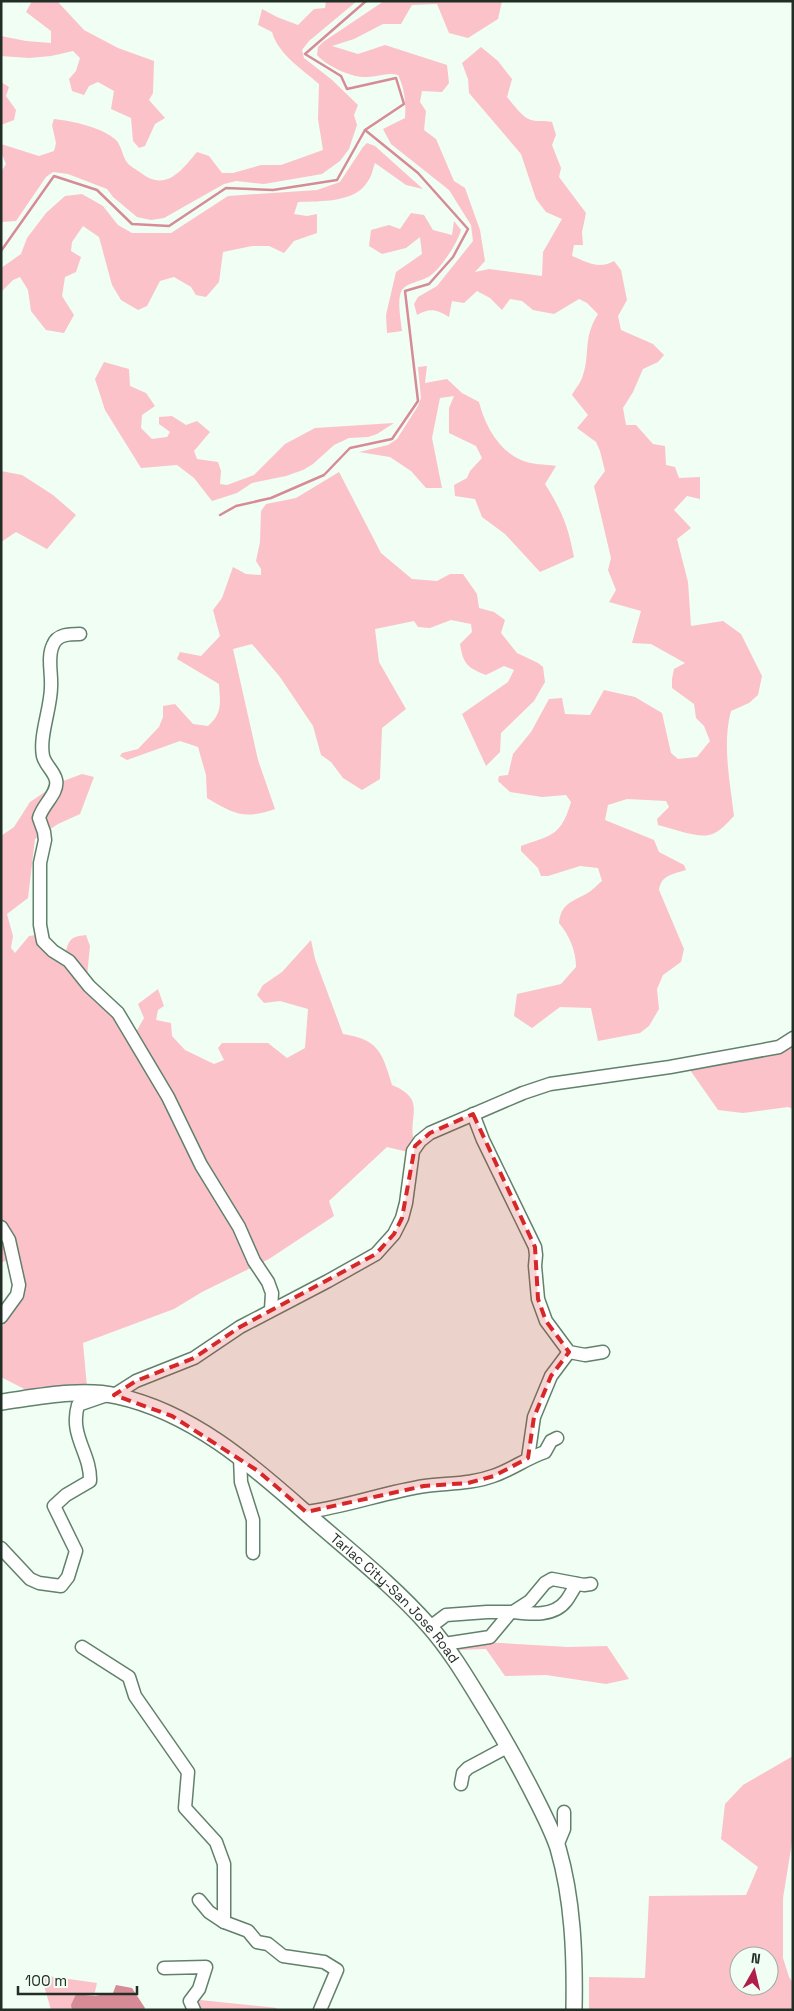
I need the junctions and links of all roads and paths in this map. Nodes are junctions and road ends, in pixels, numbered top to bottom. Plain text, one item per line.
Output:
1 (80, 634) dead end
2 (792, 1039) edge
3 (473, 1114) junction
4 (1, 1227) edge
5 (271, 1310) junction
6 (1, 1317) edge
7 (569, 1352) junction
8 (603, 1352) dead end
9 (112, 1395) junction
10 (1, 1402) edge
11 (557, 1438) dead end
12 (240, 1457) junction
13 (528, 1458) junction
14 (306, 1512) junction
15 (1, 1548) edge
16 (253, 1554) dead end
17 (577, 1584) junction
18 (591, 1584) dead end
19 (511, 1613) junction
20 (430, 1627) junction
21 (444, 1644) junction
22 (82, 1647) dead end
23 (508, 1746) junction
24 (460, 1784) dead end
25 (564, 1812) dead end
26 (557, 1846) junction
27 (199, 1900) dead end
28 (224, 1922) junction
29 (164, 1968) dead end
30 (194, 2010) edge
31 (320, 2010) edge
32 (574, 2010) edge

1 - 5 street
2 - 3 street
3 - 5 street
3 - 7 street
4 - 6 street
5 - 9 street
7 - 8 street
7 - 13 street
9 - 10 main road, Tarlac City-San Jose Road
9 - 12 main road, Tarlac City-San Jose Road
9 - 15 street
11 - 13 street
12 - 14 main road, Tarlac City-San Jose Road
12 - 16 street
13 - 14 street
14 - 20 main road, Tarlac City-San Jose Road
17 - 18 street
17 - 19 street
17 - 19 street
19 - 20 street
19 - 21 street
20 - 21 main road, Tarlac City-San Jose Road
21 - 23 main road, Tarlac City-San Jose Road
22 - 28 street
23 - 24 street
23 - 26 main road, Tarlac City-San Jose Road
25 - 26 street
26 - 32 main road, Tarlac City-San Jose Road
27 - 28 street
28 - 31 street
29 - 30 street

